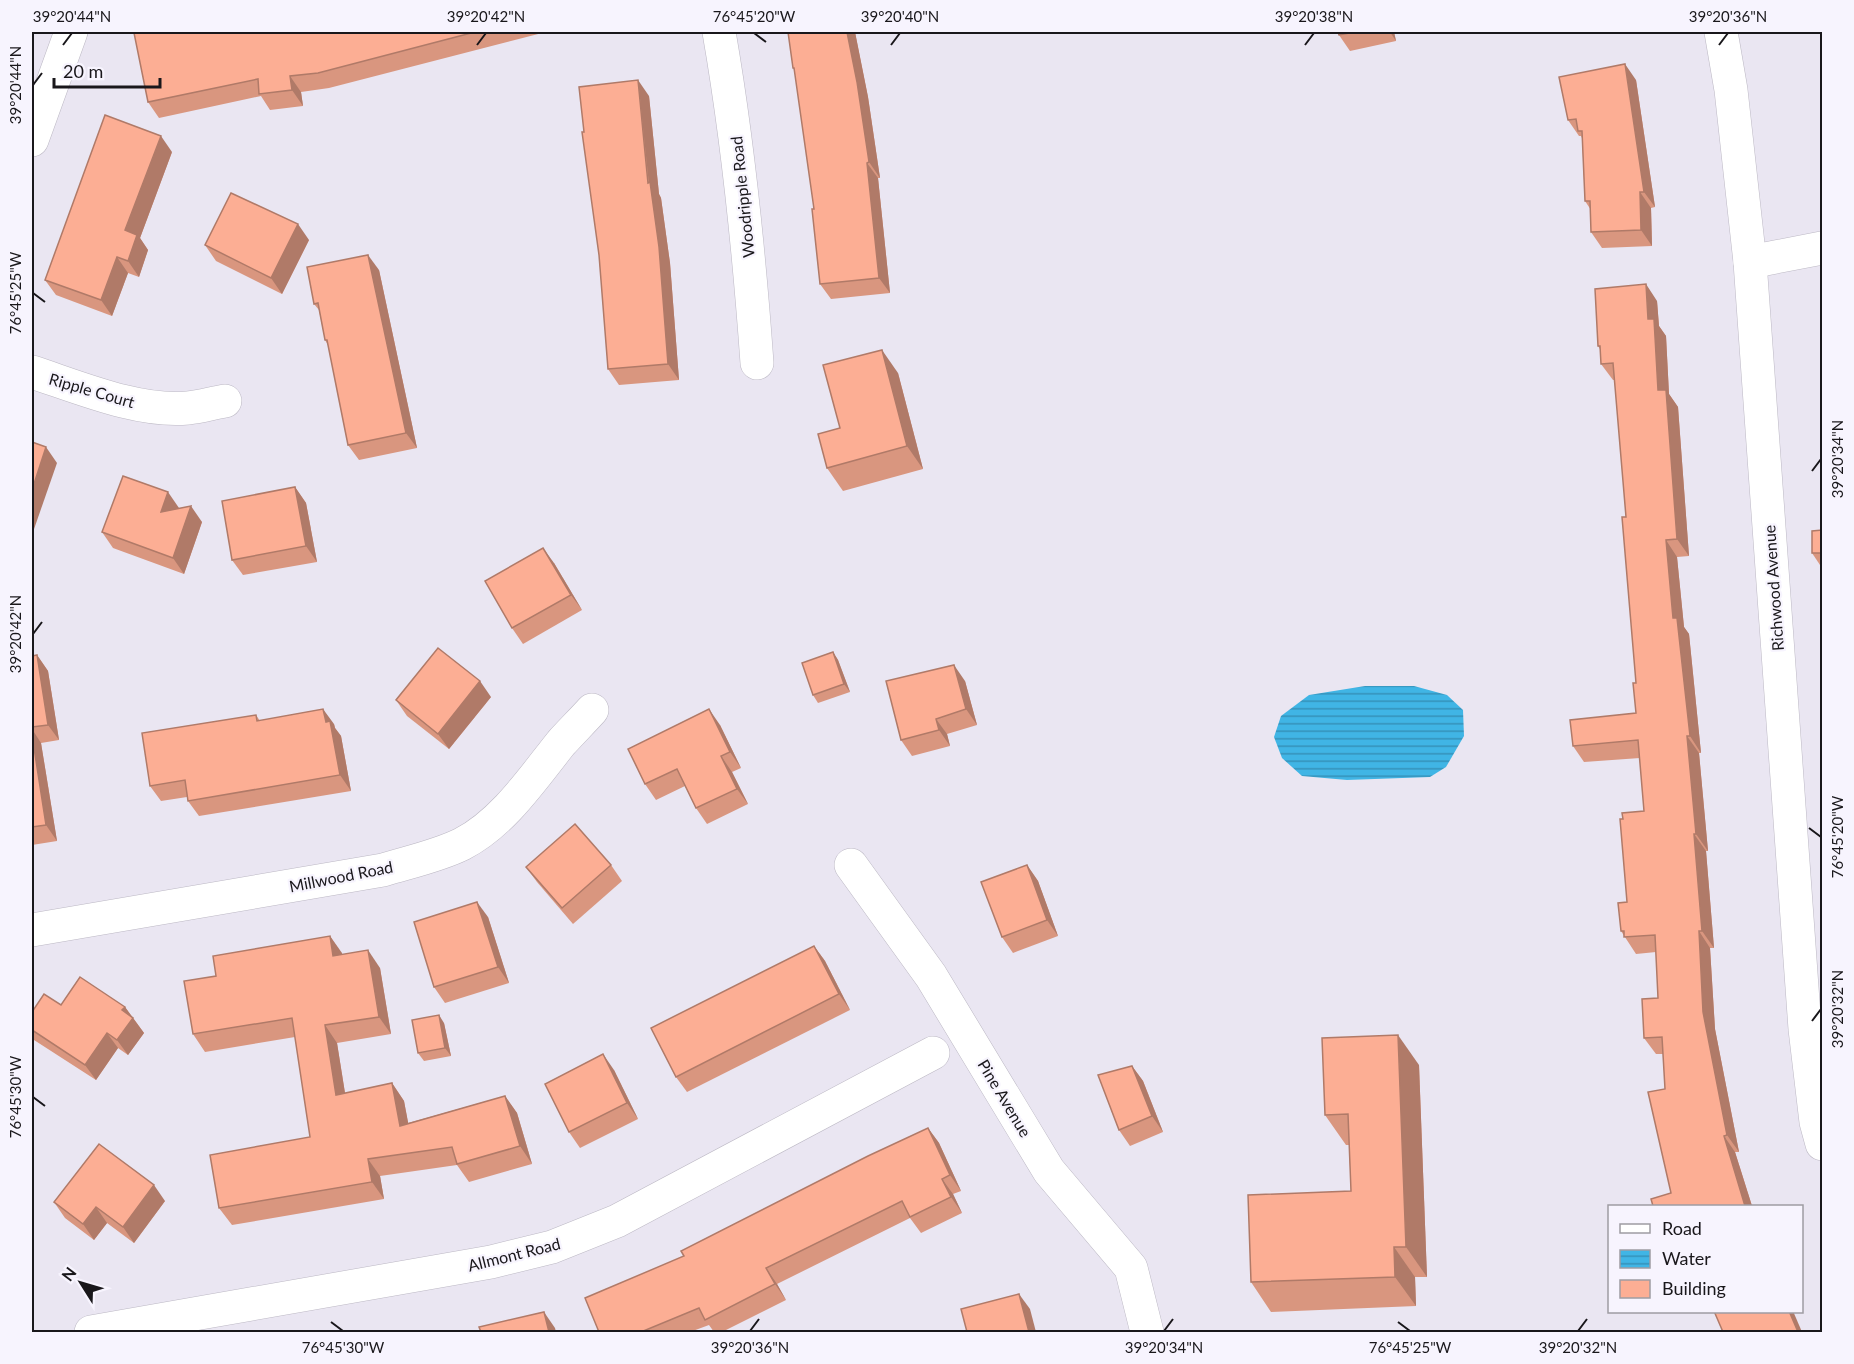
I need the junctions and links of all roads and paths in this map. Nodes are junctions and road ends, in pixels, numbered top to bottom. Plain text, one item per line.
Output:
1 (71, 32) edge
2 (719, 32) edge
3 (1721, 32) edge
4 (32, 140) edge
5 (1822, 248) edge
6 (1750, 262) junction
7 (757, 363) dead end
8 (32, 372) edge
9 (225, 400) dead end
10 (592, 710) dead end
11 (851, 865) dead end
12 (32, 930) edge
13 (933, 1053) dead end
14 (1822, 1144) edge
15 (91, 1332) edge
16 (1147, 1332) edge

1 - 4 street
2 - 7 street, Woodripple Road
3 - 6 street, Richwood Avenue
5 - 6 street
6 - 14 street, Richwood Avenue
8 - 9 street, Ripple Court
10 - 12 street, Millwood Road
11 - 16 street, Pine Avenue
13 - 15 street, Allmont Road

